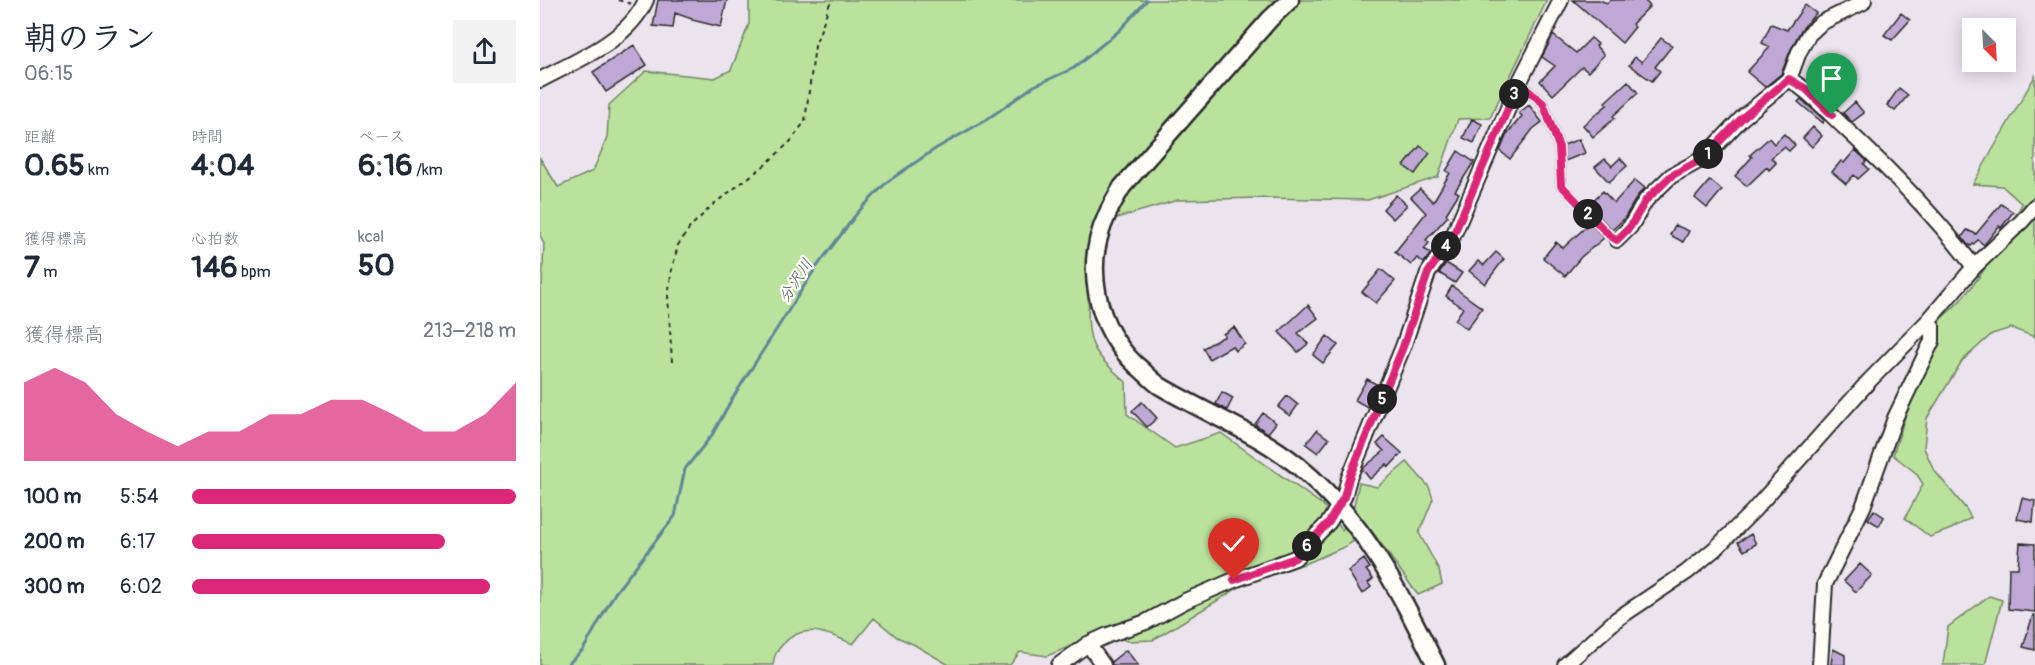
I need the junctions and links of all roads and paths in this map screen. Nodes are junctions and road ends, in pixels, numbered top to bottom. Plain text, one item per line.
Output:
1 (646, 0) edge
2 (831, 0) edge
3 (1290, 0) edge
4 (1562, 0) edge
5 (1864, 0) edge
6 (1789, 79) junction
7 (540, 81) edge
8 (1519, 83) junction
9 (2035, 206) edge
10 (1617, 240) joint
11 (1974, 267) junction
12 (1928, 321) junction
13 (672, 362) dead end
14 (1339, 506) junction
15 (1088, 645) junction
16 (1059, 665) edge
17 (1103, 665) edge
18 (1436, 665) edge
19 (1565, 665) edge
20 (1820, 665) edge

1 - 7 street
2 - 13 path
3 - 14 street
4 - 8 street
5 - 6 street
6 - 10 street
6 - 11 street
8 - 10 lane
8 - 14 street
9 - 11 street
11 - 12 street
12 - 19 street
12 - 20 street
14 - 15 street
14 - 18 street
15 - 16 street
15 - 17 street

